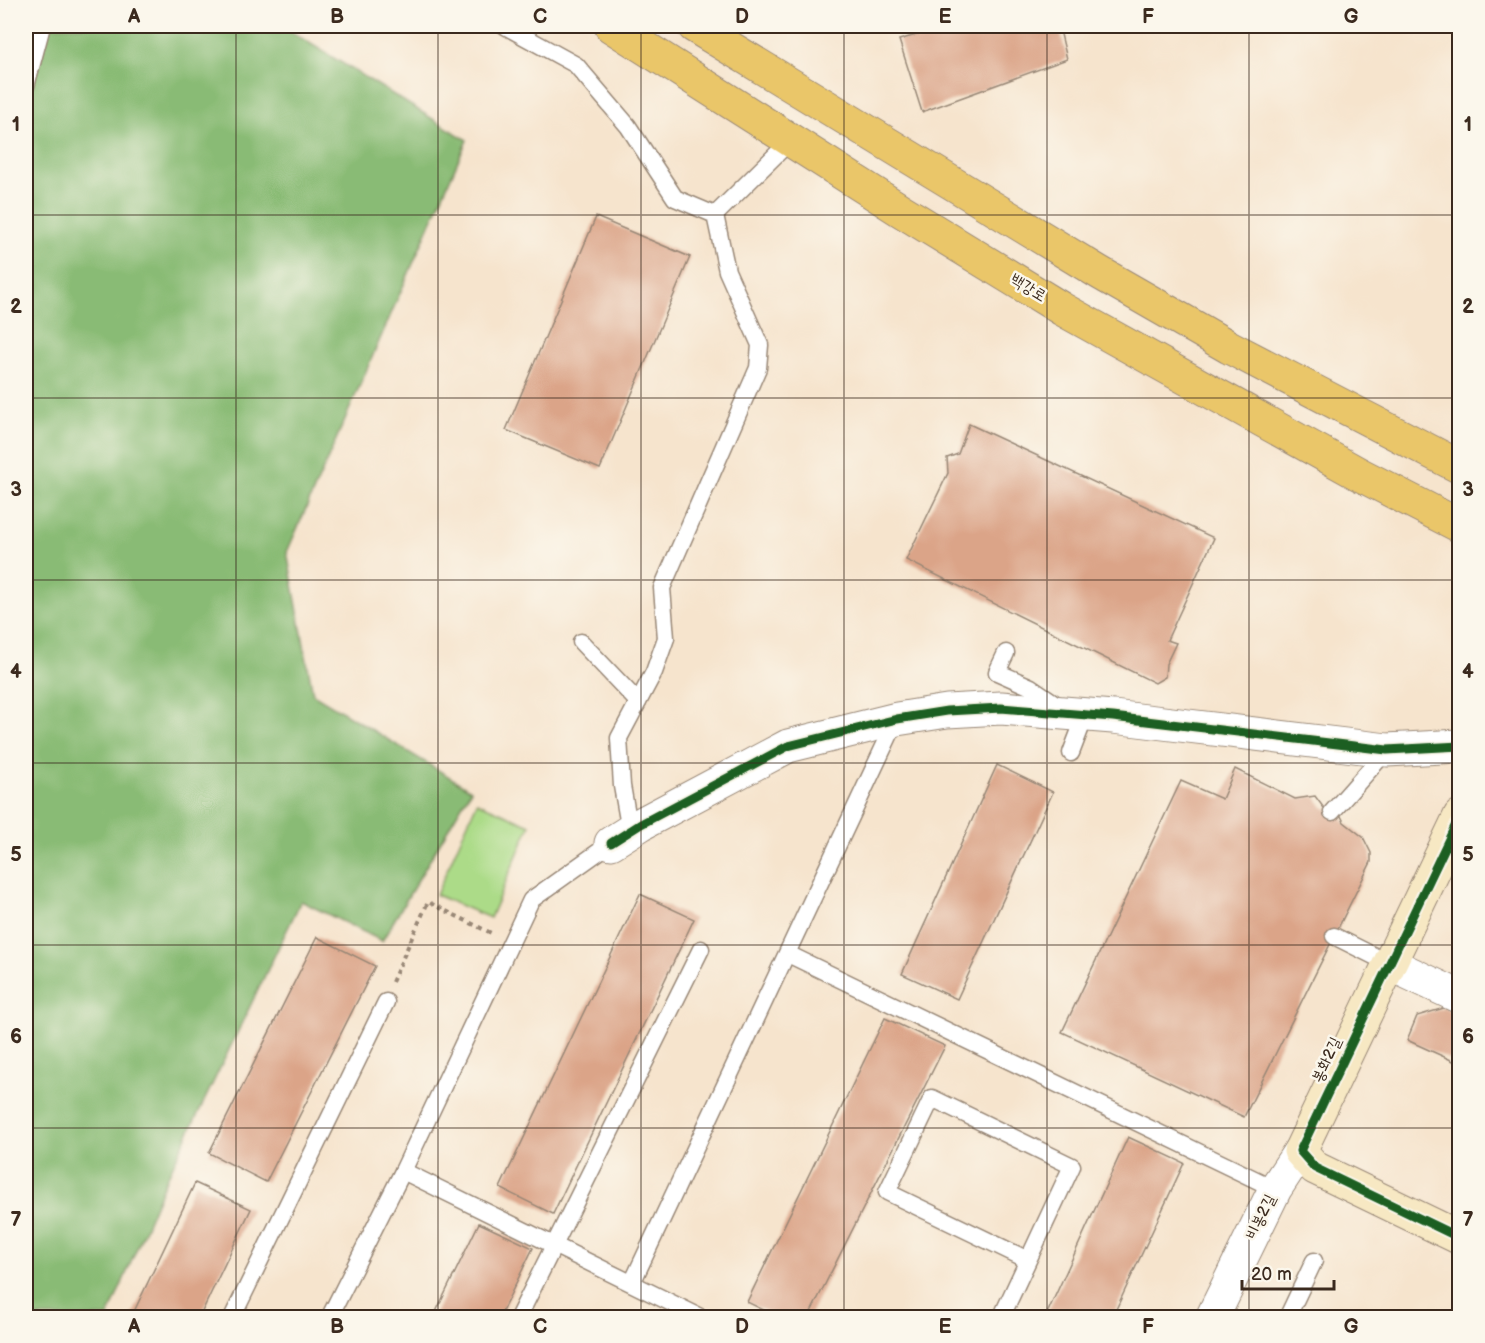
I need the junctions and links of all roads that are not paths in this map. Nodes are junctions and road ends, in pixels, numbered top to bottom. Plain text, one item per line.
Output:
1 (42, 26) edge
2 (505, 26) edge
3 (611, 26) edge
4 (694, 26) edge
5 (26, 86) edge
6 (791, 140) junction
7 (715, 214) junction
8 (1460, 467) edge
9 (1460, 526) edge
10 (581, 642) dead end
11 (1006, 653) dead end
12 (638, 702) junction
13 (1077, 714) junction
14 (897, 719) junction
15 (1460, 746) edge
16 (1387, 750) junction
17 (1071, 753) dead end
18 (1332, 812) dead end
19 (1460, 816) edge
20 (620, 837) junction
21 (1334, 936) dead end
22 (701, 949) dead end
23 (788, 954) junction
24 (1390, 964) junction
25 (1460, 996) edge
26 (386, 1002) road end
27 (1300, 1151) junction
28 (403, 1171) junction
29 (1275, 1189) junction
30 (1460, 1238) edge
31 (555, 1245) junction
32 (1028, 1260) junction
33 (1314, 1261) dead end
34 (632, 1283) junction
35 (232, 1317) edge
36 (329, 1317) edge
37 (518, 1317) edge
38 (702, 1317) edge
39 (1001, 1317) edge
40 (1212, 1317) edge
41 (1287, 1317) edge

1 - 5 lane
2 - 7 lane
3 - 6 main road, 백강로
4 - 8 main road
6 - 7 lane
6 - 9 main road, 백강로
7 - 12 lane
10 - 12 lane
11 - 13 lane
12 - 20 lane
13 - 14 street
13 - 16 street
13 - 17 lane
14 - 20 street
14 - 23 lane
15 - 16 street
16 - 18 lane
19 - 24 street, 봉화2길
20 - 28 lane
21 - 24 lane
22 - 31 lane
23 - 29 lane
23 - 34 lane
24 - 25 street
24 - 27 street, 봉화2길
26 - 35 lane
27 - 29 street, 비봉2길
27 - 30 street
28 - 31 lane
28 - 36 lane
29 - 40 street, 비봉2길
31 - 34 lane
31 - 37 lane
32 - 32 lane
32 - 39 lane
33 - 41 lane
34 - 38 lane

